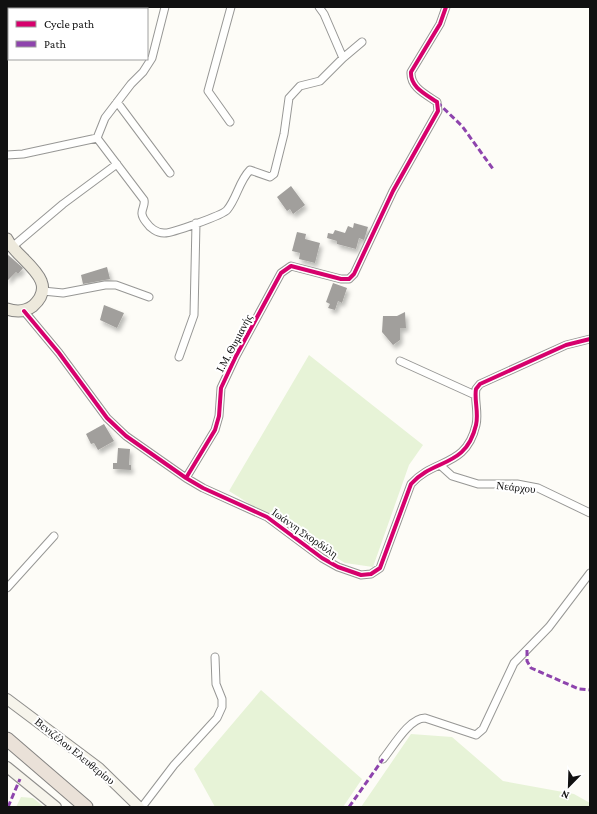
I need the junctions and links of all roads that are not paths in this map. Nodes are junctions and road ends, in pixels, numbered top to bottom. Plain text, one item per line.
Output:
1 (165, 7) edge
2 (231, 7) edge
3 (319, 7) edge
4 (446, 7) edge
5 (362, 42) dead end
6 (343, 58) junction
7 (117, 102) junction
8 (230, 122) dead end
9 (97, 138) junction
10 (7, 155) edge
11 (117, 164) junction
12 (170, 173) dead end
13 (196, 223) junction
14 (9, 243) edge
15 (43, 291) junction
16 (150, 296) dead end
17 (7, 309) edge
18 (24, 311) junction
19 (590, 339) edge
20 (179, 357) dead end
21 (400, 361) dead end
22 (475, 395) junction
23 (441, 466) junction
24 (186, 478) junction
25 (590, 513) edge
26 (54, 536) dead end
27 (590, 573) edge
28 (7, 588) edge
29 (215, 657) dead end
30 (7, 699) edge
31 (7, 739) edge
32 (383, 759) dead end
33 (7, 767) edge
34 (56, 807) edge
35 (86, 807) edge
36 (140, 807) edge

1 - 7 street
2 - 8 street
3 - 6 street
4 - 24 street, Ι.Μ. Θυμιανής
5 - 6 street
6 - 13 street
7 - 9 street
7 - 12 street
9 - 10 street
9 - 11 street
11 - 13 street
11 - 14 street
13 - 20 street
14 - 15 main road
15 - 16 street
15 - 18 main road
17 - 18 main road
18 - 24 street, Ιωάννη Σκορδύλη
19 - 22 street
21 - 22 street
22 - 23 street, Ιωάννη Σκορδύλη
23 - 24 street, Ιωάννη Σκορδύλη
23 - 25 street, Νεάρχου
26 - 28 street
27 - 32 street
29 - 36 street
30 - 36 street, Βενιζέλου Ελευθερίου
31 - 35 highway
33 - 34 street

